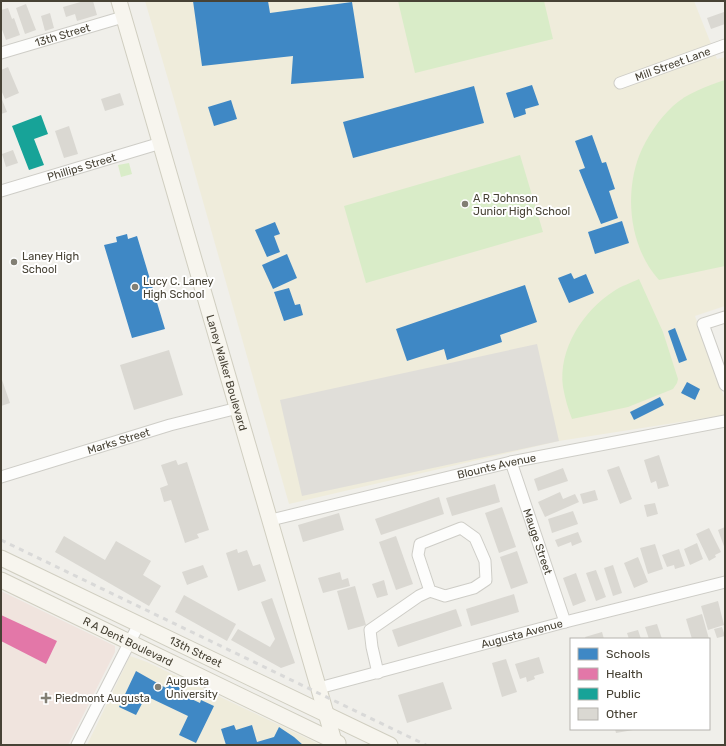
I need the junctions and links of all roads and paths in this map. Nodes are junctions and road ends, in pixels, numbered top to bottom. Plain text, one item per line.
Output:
1 (119, 1) edge
2 (123, 17) junction
3 (725, 45) edge
4 (1, 53) edge
5 (620, 83) dead end
6 (161, 143) junction
7 (1, 191) edge
8 (725, 317) edge
9 (725, 385) edge
10 (238, 408) junction
11 (725, 421) edge
12 (511, 462) junction
13 (1, 477) edge
14 (271, 520) junction
15 (1, 558) edge
16 (1, 580) edge
17 (725, 582) edge
18 (430, 591) junction
19 (565, 622) junction
20 (138, 624) junction
21 (130, 641) junction
22 (378, 673) junction
23 (319, 688) junction
24 (327, 715) junction
25 (337, 744) edge
26 (77, 745) edge
27 (390, 745) edge

1 - 2 main road, Laney Walker Boulevard
2 - 4 street, 13th Street
2 - 6 main road, Laney Walker Boulevard
3 - 5 street, Mill Street Lane
6 - 7 street, Phillips Street
6 - 10 main road, Laney Walker Boulevard
8 - 9 street
10 - 13 street, Marks Street
10 - 14 main road, Laney Walker Boulevard
11 - 12 street, Blounts Avenue
12 - 14 street, Blounts Avenue
12 - 19 street, Mauge Street
14 - 23 main road, Laney Walker Boulevard
15 - 20 main road, 13th Street
16 - 21 main road, R A Dent Boulevard
17 - 19 street, Augusta Avenue
18 - 18 street
18 - 22 street
19 - 22 street, Augusta Avenue
20 - 21 street
20 - 24 main road, 13th Street
21 - 25 main road, R A Dent Boulevard
21 - 26 street
22 - 23 street, Augusta Avenue
23 - 24 main road, Laney Walker Boulevard
24 - 25 main road, Laney Walker Boulevard
24 - 27 main road, 13th Street

